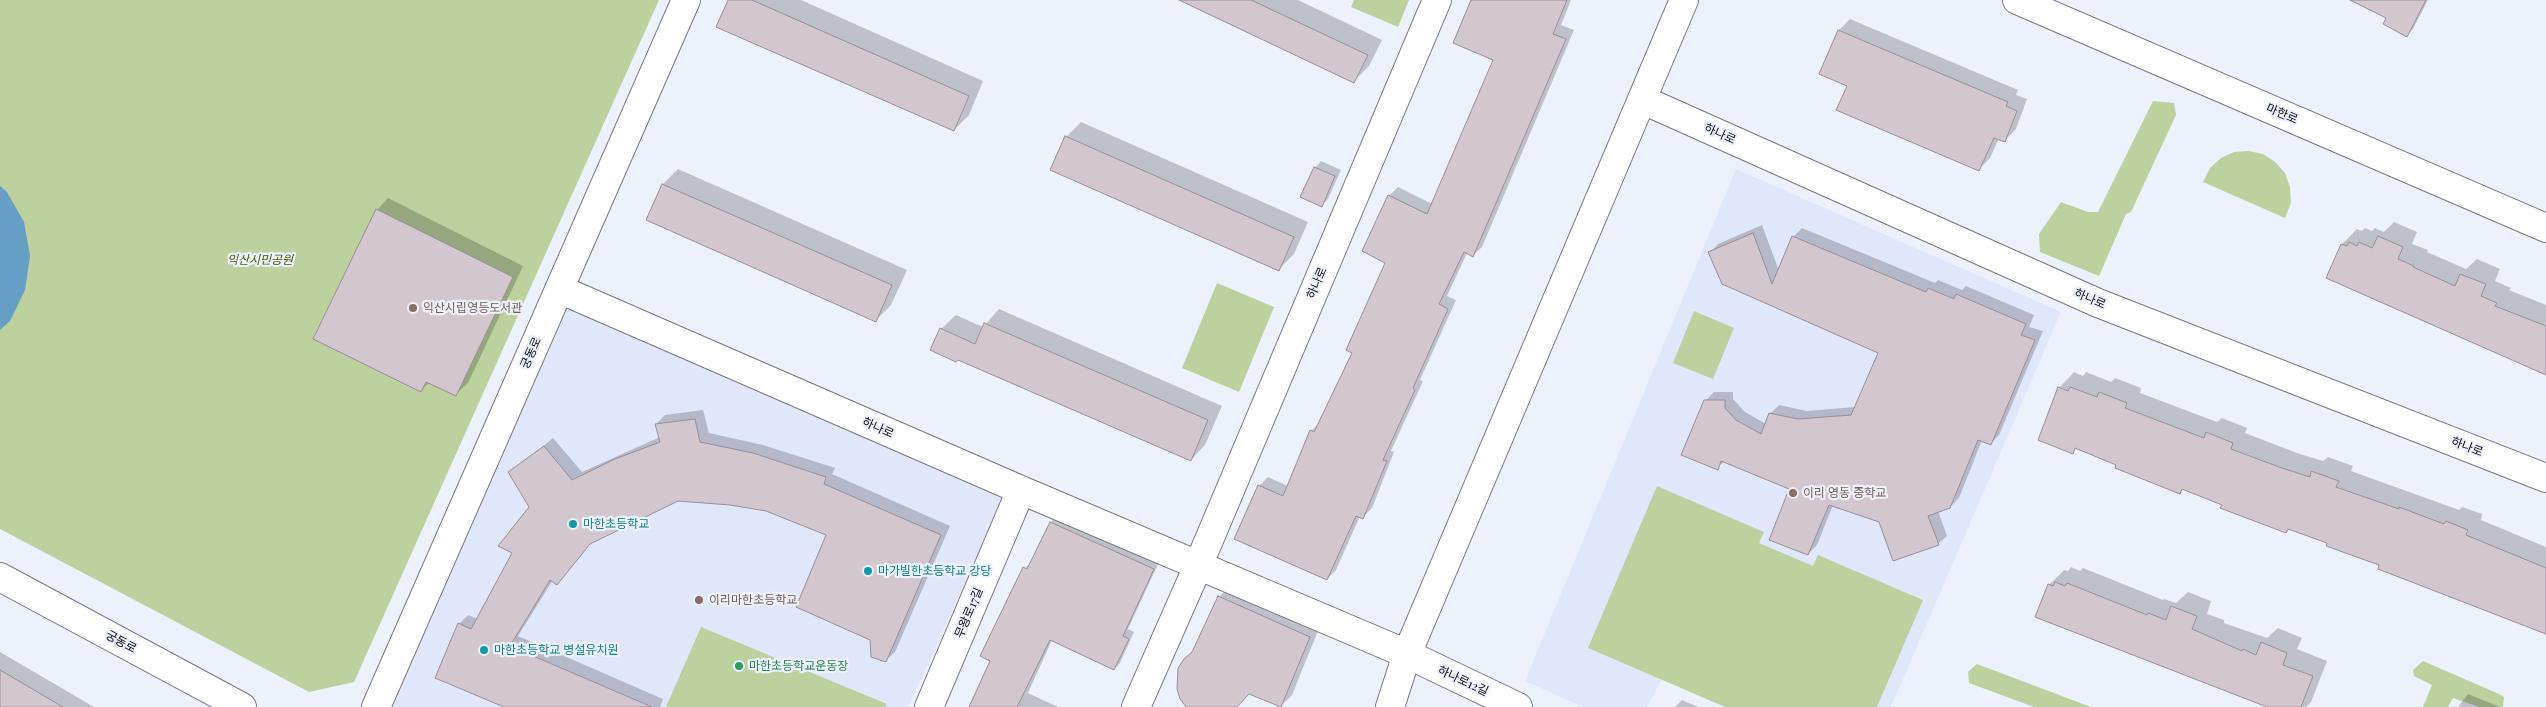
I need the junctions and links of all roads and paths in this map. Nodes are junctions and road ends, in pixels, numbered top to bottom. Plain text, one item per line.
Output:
1 (686, 0) edge
2 (1437, 0) edge
3 (1684, 0) edge
4 (2017, 0) edge
5 (1643, 100) junction
6 (2546, 228) edge
7 (559, 290) junction
8 (2546, 478) edge
9 (1021, 490) junction
10 (1198, 566) junction
11 (0, 577) edge
12 (1407, 654) junction
13 (242, 707) edge
14 (376, 707) edge
15 (929, 707) edge
16 (1136, 707) edge
17 (1390, 707) edge
18 (1518, 707) edge

1 - 7 street, 궁동로
2 - 10 street, 하나로
3 - 5 street
4 - 6 street, 마한로
5 - 8 street, 하나로
5 - 12 street
7 - 9 street, 하나로
7 - 14 street, 궁동로
9 - 10 street, 하나로
9 - 15 street, 무왕로17길
10 - 12 street, 하나로
10 - 16 street
11 - 13 street, 궁동로
12 - 17 street
12 - 18 street, 하나로12길

